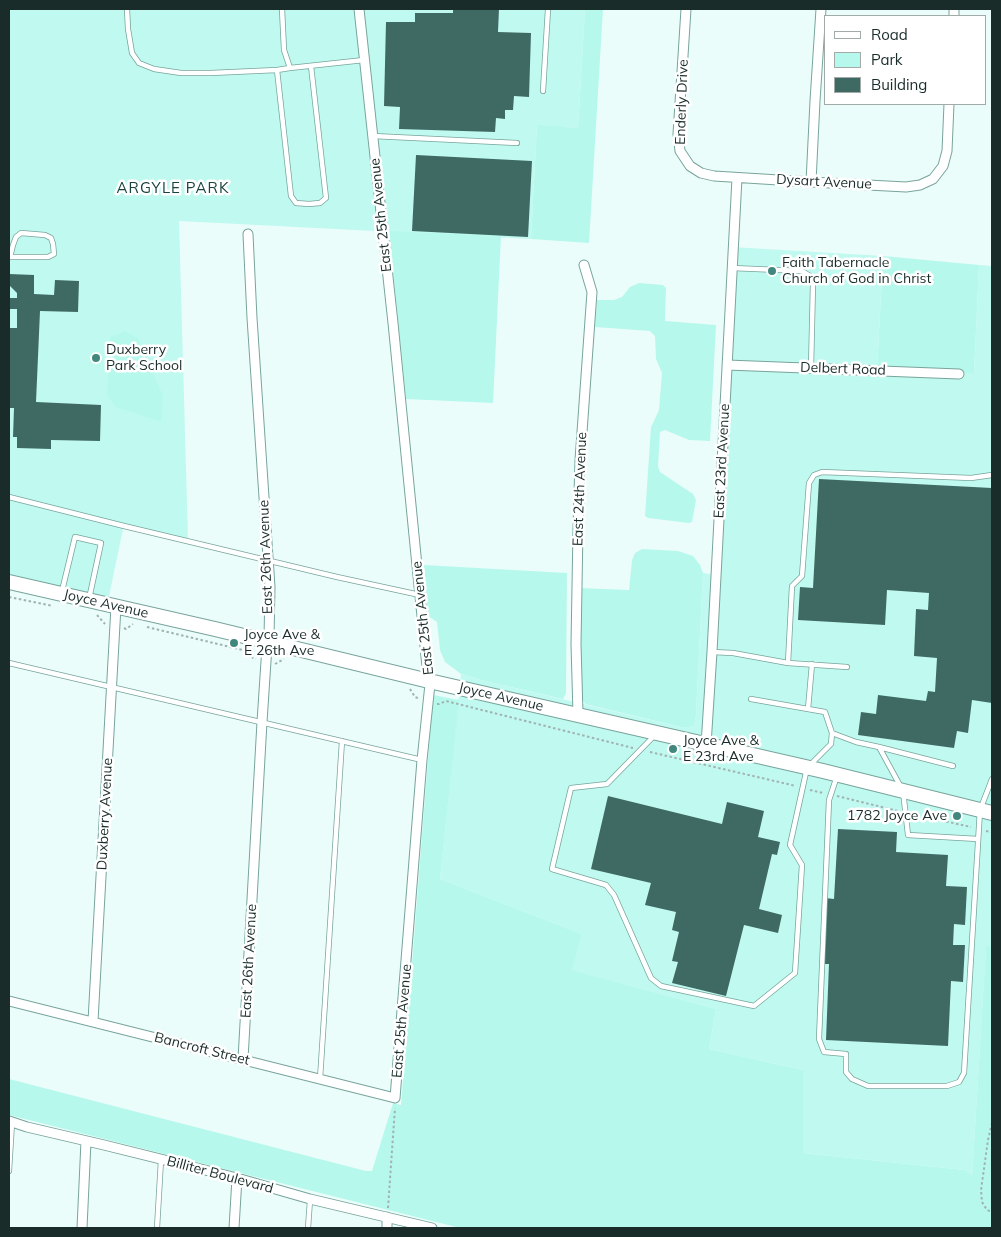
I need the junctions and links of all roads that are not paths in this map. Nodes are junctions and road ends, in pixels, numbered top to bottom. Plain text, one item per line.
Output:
1 (127, 9) edge
2 (282, 9) edge
3 (359, 9) edge
4 (548, 9) edge
5 (686, 9) edge
6 (821, 9) edge
7 (364, 60) junction
8 (311, 66) junction
9 (290, 68) junction
10 (277, 70) junction
11 (543, 91) dead end
12 (949, 105) edge
13 (372, 136) junction
14 (517, 142) dead end
15 (714, 176) joint
16 (737, 178) junction
17 (812, 182) junction
18 (248, 234) dead end
19 (10, 257) edge
20 (584, 265) dead end
21 (732, 268) junction
22 (727, 366) junction
23 (812, 368) junction
24 (958, 374) dead end
25 (992, 475) edge
26 (9, 496) edge
27 (268, 560) junction
28 (9, 582) edge
29 (61, 593) junction
30 (420, 595) junction
31 (89, 600) junction
32 (116, 606) junction
33 (268, 642) junction
34 (712, 652) junction
35 (9, 663) edge
36 (788, 663) junction
37 (812, 664) junction
38 (847, 667) dead end
39 (429, 681) junction
40 (111, 687) junction
41 (751, 699) dead end
42 (808, 709) junction
43 (578, 714) junction
44 (262, 722) junction
45 (657, 733) junction
46 (832, 733) junction
47 (342, 742) junction
48 (706, 745) junction
49 (879, 747) junction
50 (422, 760) junction
51 (953, 766) dead end
52 (807, 768) junction
53 (837, 775) junction
54 (992, 779) edge
55 (902, 791) junction
56 (986, 811) edge
57 (978, 840) junction
58 (9, 1000) edge
59 (93, 1021) junction
60 (243, 1060) junction
61 (320, 1079) junction
62 (395, 1098) joint
63 (10, 1122) edge
64 (86, 1141) junction
65 (161, 1159) junction
66 (9, 1171) edge
67 (237, 1178) junction
68 (310, 1199) junction
69 (387, 1217) junction
70 (82, 1228) edge
71 (157, 1228) edge
72 (234, 1228) edge
73 (308, 1228) edge
74 (386, 1228) edge
75 (432, 1228) edge

1 - 10 lane
2 - 9 lane
3 - 7 street, East 25th Avenue
4 - 11 lane
5 - 15 street, Enderly Drive
6 - 17 street
7 - 8 lane
7 - 13 street, East 25th Avenue
8 - 9 lane
8 - 10 lane
9 - 10 lane
12 - 17 street, Dysart Avenue
13 - 14 lane
13 - 30 street, East 25th Avenue
15 - 16 street, Dysart Avenue
16 - 17 street, Dysart Avenue
16 - 21 street, East 23rd Avenue
18 - 27 street, East 26th Avenue
19 - 19 lane
20 - 43 street, East 24th Avenue
21 - 22 street, East 23rd Avenue
21 - 23 lane
22 - 23 street, Delbert Road
22 - 34 street, East 23rd Avenue
23 - 24 street, Delbert Road
25 - 36 lane
26 - 27 lane
27 - 30 lane
27 - 33 street, East 26th Avenue
28 - 29 street, Joyce Avenue
29 - 31 street, Joyce Avenue
29 - 31 lane
30 - 39 street, East 25th Avenue
31 - 32 street, Joyce Avenue
32 - 33 street, Joyce Avenue
32 - 40 street, Duxberry Avenue
33 - 39 street, Joyce Avenue
33 - 44 street, East 26th Avenue
34 - 36 lane
34 - 48 street, East 23rd Avenue
35 - 40 lane
36 - 37 lane
37 - 38 lane
37 - 42 lane
39 - 43 street, Joyce Avenue
39 - 50 street, East 25th Avenue
40 - 44 lane
40 - 59 street, Duxberry Avenue
41 - 42 lane
42 - 46 lane
43 - 45 street, Joyce Avenue
44 - 47 lane
44 - 60 street, East 26th Avenue
45 - 48 street, Joyce Avenue
45 - 52 lane
46 - 49 lane
46 - 52 lane
47 - 50 lane
47 - 61 lane
48 - 52 street, Joyce Avenue
49 - 51 lane
49 - 55 lane
50 - 62 street, East 25th Avenue
52 - 53 street, Joyce Avenue
53 - 55 street, Joyce Avenue
53 - 57 lane
54 - 56 lane
55 - 56 street, Joyce Avenue
55 - 57 lane
56 - 57 lane
58 - 59 street, Bancroft Street
59 - 60 street, Bancroft Street
60 - 61 street, Bancroft Street
61 - 62 street, Bancroft Street
63 - 64 street, Billiter Boulevard
63 - 66 lane
64 - 65 street, Billiter Boulevard
64 - 70 street
65 - 67 street, Billiter Boulevard
65 - 71 lane
67 - 68 street, Billiter Boulevard
67 - 72 street
68 - 69 street, Billiter Boulevard
68 - 73 lane
69 - 74 street
69 - 75 street, Billiter Boulevard

